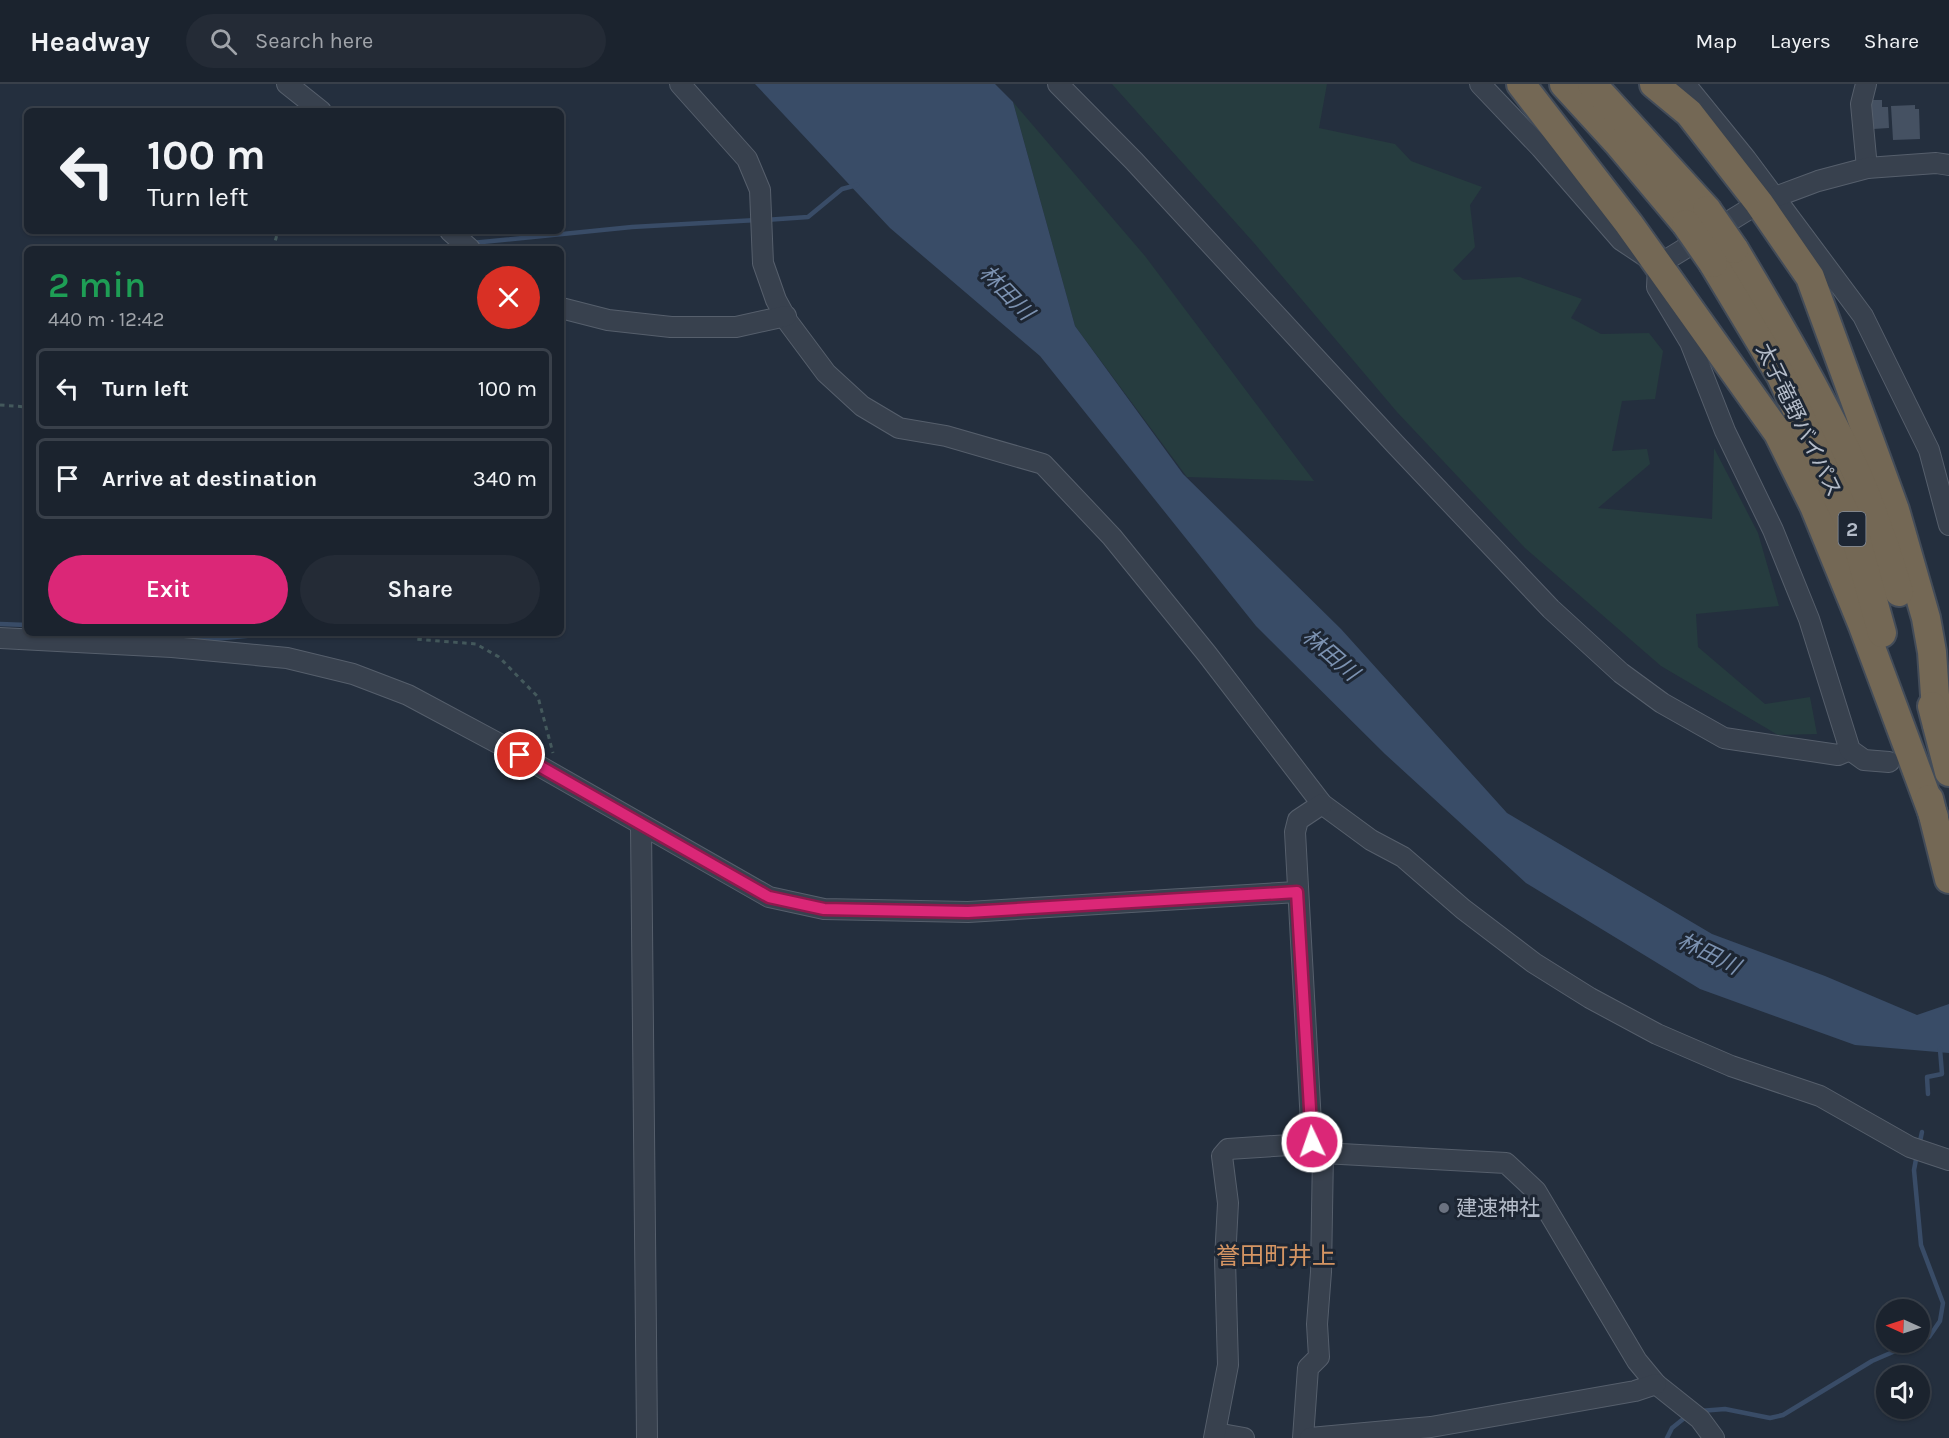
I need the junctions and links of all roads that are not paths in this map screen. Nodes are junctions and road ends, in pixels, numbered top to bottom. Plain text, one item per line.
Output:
1 (287, 84) edge
2 (680, 84) edge
3 (1058, 84) edge
4 (1480, 84) edge
5 (1521, 84) edge
6 (1564, 84) edge
7 (1592, 84) edge
8 (1654, 84) edge
9 (1685, 84) edge
10 (1866, 84) edge
11 (317, 108) edge
12 (1949, 165) edge
13 (1867, 168) junction
14 (1766, 200) junction
15 (1696, 217) junction
16 (453, 234) edge
17 (467, 246) edge
18 (1724, 256) junction
19 (1658, 265) junction
20 (564, 309) edge
21 (786, 316) junction
22 (1949, 525) edge
23 (0, 638) edge
24 (1937, 724) junction
25 (1850, 750) junction
26 (1889, 762) dead end
27 (1949, 772) edge
28 (1323, 804) junction
29 (1934, 817) junction
30 (641, 825) junction
31 (1949, 879) edge
32 (1297, 892) junction
33 (1318, 1148) junction
34 (1949, 1161) edge
35 (1656, 1384) junction
36 (1215, 1436) edge
37 (647, 1438) edge
38 (1244, 1438) edge
39 (1303, 1438) edge
40 (1310, 1438) edge
41 (1714, 1438) edge

1 - 11 street
2 - 21 street
3 - 25 street
4 - 19 street
5 - 19 highway
6 - 15 highway, 太子竜野バイパス / 2
7 - 15 highway, 太子竜野バイパス / 2
8 - 14 highway
9 - 14 street
10 - 13 street
12 - 13 street
13 - 14 street
14 - 19 street
14 - 22 street
14 - 24 highway
15 - 18 highway, 太子竜野バイパス / 2, bridge
16 - 17 street
18 - 24 highway, 太子竜野バイパス / 2
18 - 29 highway, 太子竜野バイパス / 2
19 - 25 street
19 - 29 highway
20 - 21 street
21 - 28 street
23 - 30 street
24 - 27 highway, 太子竜野バイパス / 2
25 - 26 street
28 - 32 street
28 - 34 street
29 - 31 highway, 太子竜野バイパス / 2
30 - 32 street
30 - 37 street
32 - 33 street
33 - 35 street
33 - 36 street
33 - 39 street
35 - 40 street
35 - 41 street
36 - 38 street

